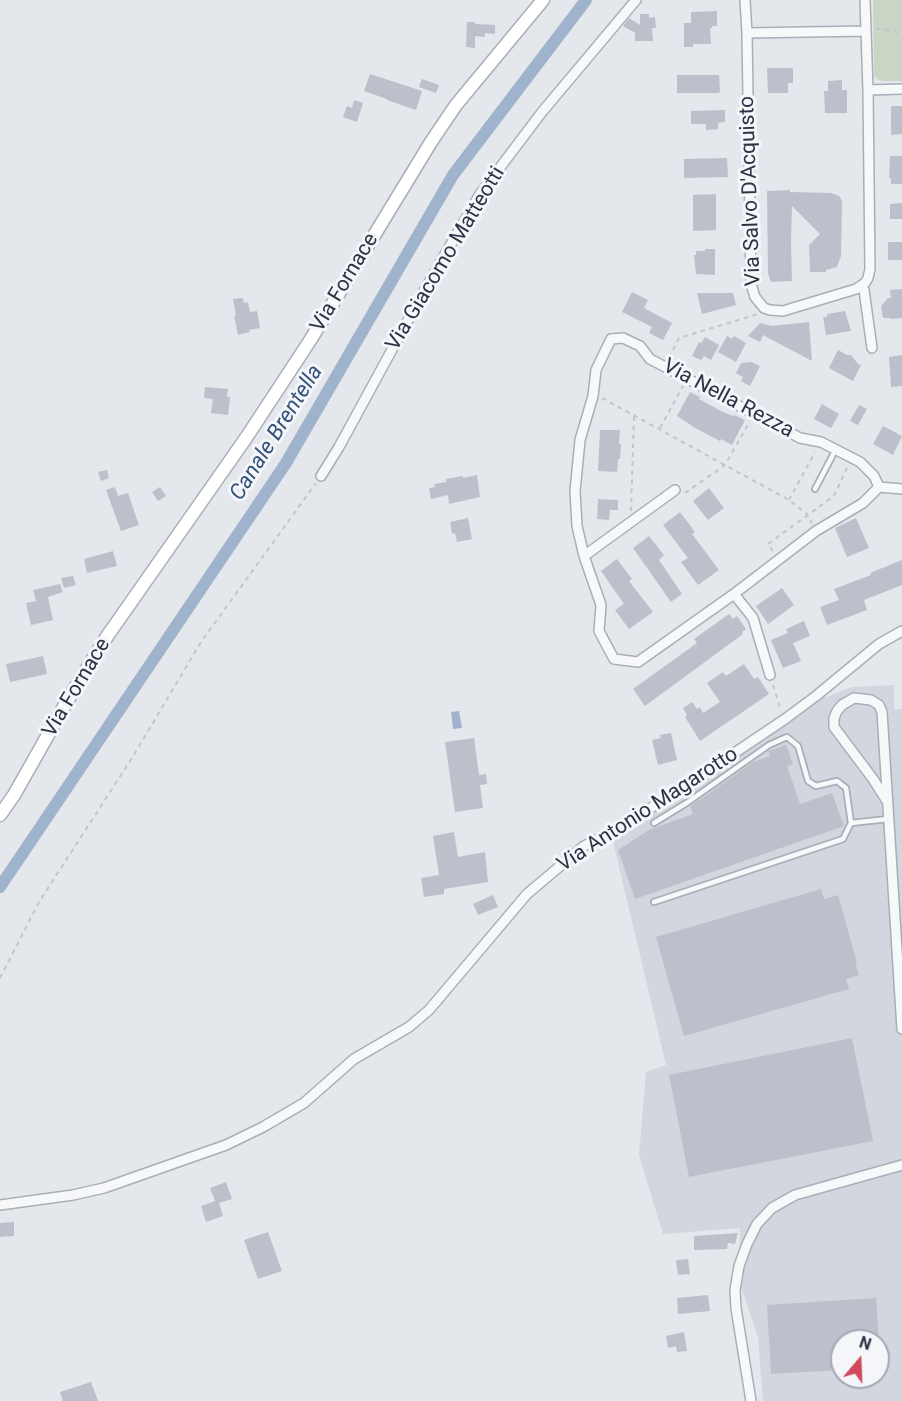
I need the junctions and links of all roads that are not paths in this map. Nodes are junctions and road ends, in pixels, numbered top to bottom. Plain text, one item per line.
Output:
1 (543, 0) edge
2 (636, 0) edge
3 (745, 0) edge
4 (866, 0) edge
5 (866, 30) junction
6 (747, 33) junction
7 (902, 89) edge
8 (868, 90) junction
9 (861, 286) junction
10 (872, 348) dead end
11 (836, 449) junction
12 (321, 476) road end
13 (879, 486) junction
14 (815, 489) dead end
15 (902, 489) edge
16 (675, 490) road end
17 (584, 556) junction
18 (734, 594) junction
19 (902, 631) edge
20 (770, 675) road end
21 (886, 801) junction
22 (0, 815) edge
23 (888, 819) junction
24 (654, 823) dead end
25 (851, 823) junction
26 (654, 902) dead end
27 (902, 1029) edge
28 (902, 1165) edge
29 (0, 1205) edge
30 (751, 1401) edge

1 - 22 street, Via Fornace
2 - 12 street, Via Giacomo Matteotti
3 - 6 street, Via Salvo D'Acquisto
4 - 5 street
5 - 6 street
5 - 8 street
6 - 9 street, Via Salvo D'Acquisto
7 - 8 street
8 - 9 street
9 - 10 street
11 - 13 street, Via Nella Rezza
11 - 14 lane
11 - 17 street, Via Nella Rezza
13 - 15 street
13 - 18 street, Via Nella Rezza
16 - 17 street
17 - 18 street, Via Nella Rezza
18 - 20 street
19 - 29 street, Via Antonio Magarotto
21 - 21 street
21 - 23 street
23 - 25 lane
23 - 27 street
24 - 25 lane
25 - 26 lane
28 - 30 street

